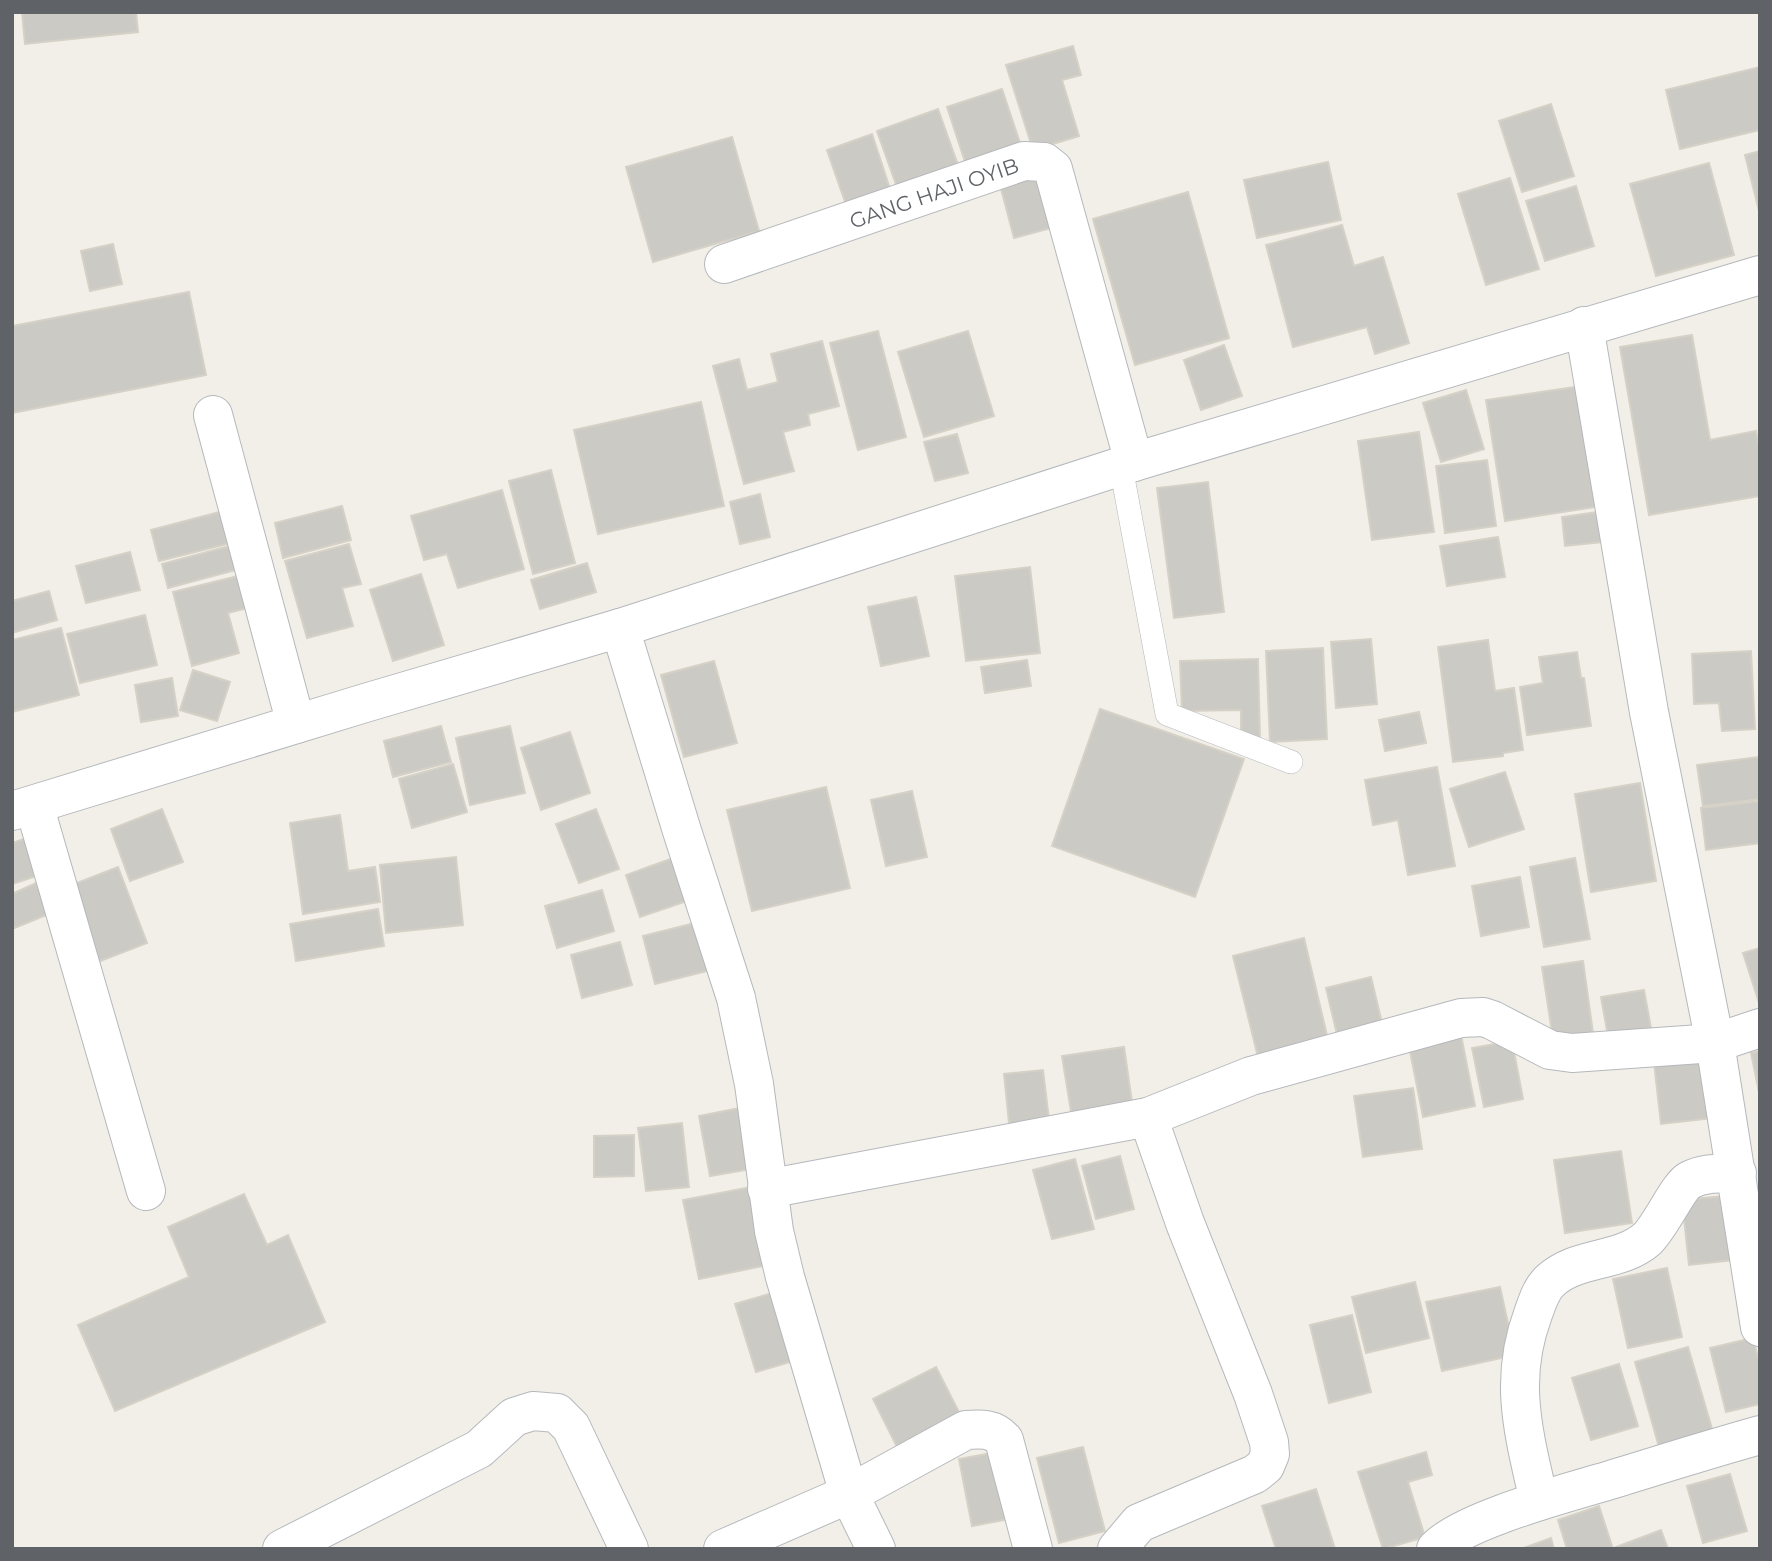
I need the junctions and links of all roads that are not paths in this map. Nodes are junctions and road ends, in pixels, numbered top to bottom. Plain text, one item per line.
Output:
1 (724, 264) dead end
2 (1760, 275) edge
3 (1584, 327) junction
4 (213, 415) dead end
5 (1127, 464) junction
6 (620, 628) junction
7 (296, 724) junction
8 (1291, 762) dead end
9 (23, 808) edge
10 (1760, 1028) edge
11 (1715, 1042) junction
12 (1148, 1117) junction
13 (1737, 1173) junction
14 (767, 1189) junction
15 (146, 1191) dead end
16 (1760, 1327) edge
17 (1760, 1435) edge
18 (849, 1494) junction
19 (1539, 1501) junction
20 (282, 1549) edge
21 (629, 1549) edge
22 (723, 1549) edge
23 (876, 1549) edge
24 (1033, 1549) edge
25 (1116, 1549) edge
26 (1436, 1549) edge

1 - 5 street, GANG HAJI OYIB
2 - 3 street
3 - 5 street
3 - 11 street
4 - 7 street
5 - 6 street
5 - 8 lane
6 - 7 street
6 - 14 street
7 - 9 street
9 - 15 street
10 - 11 street
11 - 12 street
11 - 13 street
12 - 14 street
12 - 25 street
13 - 16 street
13 - 19 street
14 - 18 street
17 - 19 street
18 - 22 street
18 - 23 street
18 - 24 street
19 - 26 street
20 - 21 street

